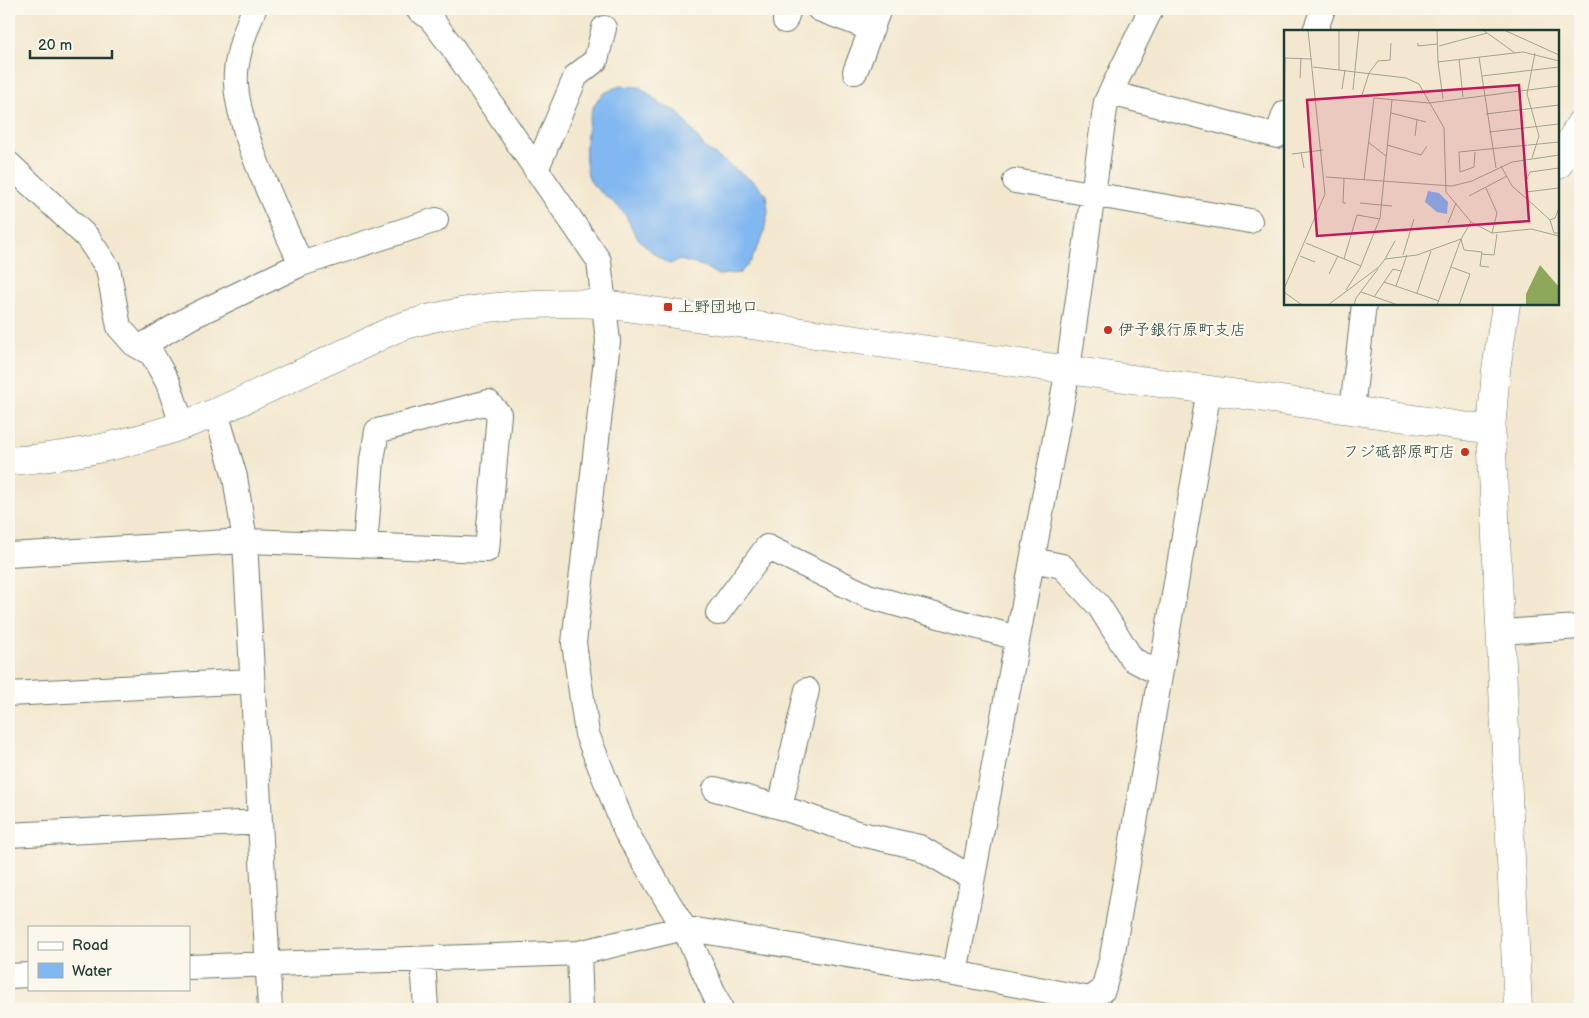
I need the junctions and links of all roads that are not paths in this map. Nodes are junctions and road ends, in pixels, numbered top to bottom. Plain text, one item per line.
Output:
1 (254, 9) edge
2 (819, 9) edge
3 (1151, 9) edge
4 (1323, 9) edge
5 (430, 12) edge
6 (875, 19) edge
7 (604, 28) dead end
8 (1315, 30) edge
9 (855, 72) dead end
10 (1110, 93) junction
11 (1284, 116) edge
12 (1580, 124) edge
13 (9, 164) edge
14 (1559, 164) edge
15 (536, 170) junction
16 (1015, 180) dead end
17 (1092, 193) junction
18 (436, 220) dead end
19 (1250, 221) dead end
20 (301, 264) junction
21 (604, 304) junction
22 (1364, 305) edge
23 (1506, 305) edge
24 (140, 347) junction
25 (1068, 369) junction
26 (1209, 390) junction
27 (1352, 410) junction
28 (216, 412) junction
29 (182, 424) junction
30 (1491, 430) junction
31 (9, 461) edge
32 (245, 542) junction
33 (365, 545) junction
34 (9, 555) edge
35 (1032, 560) junction
36 (718, 613) dead end
37 (1580, 627) edge
38 (1500, 632) junction
39 (1018, 638) junction
40 (1160, 674) junction
41 (252, 681) junction
42 (807, 690) dead end
43 (9, 694) edge
44 (715, 789) dead end
45 (780, 807) junction
46 (260, 822) junction
47 (9, 835) edge
48 (972, 878) junction
49 (684, 928) junction
50 (578, 953) junction
51 (423, 959) junction
52 (268, 964) junction
53 (190, 968) edge
54 (955, 973) junction
55 (28, 975) edge
56 (9, 976) edge
57 (270, 1009) edge
58 (426, 1009) edge
59 (581, 1009) edge
60 (721, 1009) edge
61 (1518, 1009) edge

1 - 20 street
2 - 6 street
3 - 10 street
4 - 8 street
5 - 15 street
6 - 9 street
7 - 15 street
10 - 11 street
10 - 17 street
12 - 14 street
13 - 24 street
15 - 21 street
16 - 17 street
17 - 19 street
17 - 25 street
18 - 20 street
20 - 24 street
21 - 25 street
21 - 28 street
21 - 49 street
22 - 27 street
23 - 30 street
24 - 29 street
25 - 26 street
25 - 35 street
26 - 27 street
26 - 40 street
27 - 30 street
28 - 29 street
28 - 32 street
29 - 31 street
30 - 38 street
32 - 33 street
32 - 34 street
32 - 41 street
33 - 33 street
35 - 39 street
35 - 40 street
36 - 39 street
37 - 38 street
38 - 61 street
39 - 48 street
40 - 54 street
41 - 43 street
41 - 46 street
42 - 45 street
44 - 45 street
45 - 48 street
46 - 47 street
46 - 52 street
48 - 54 street
49 - 50 street
49 - 54 street
49 - 60 street
50 - 51 street
50 - 59 street
51 - 52 street
51 - 58 street
52 - 53 street
52 - 57 street
55 - 56 street

